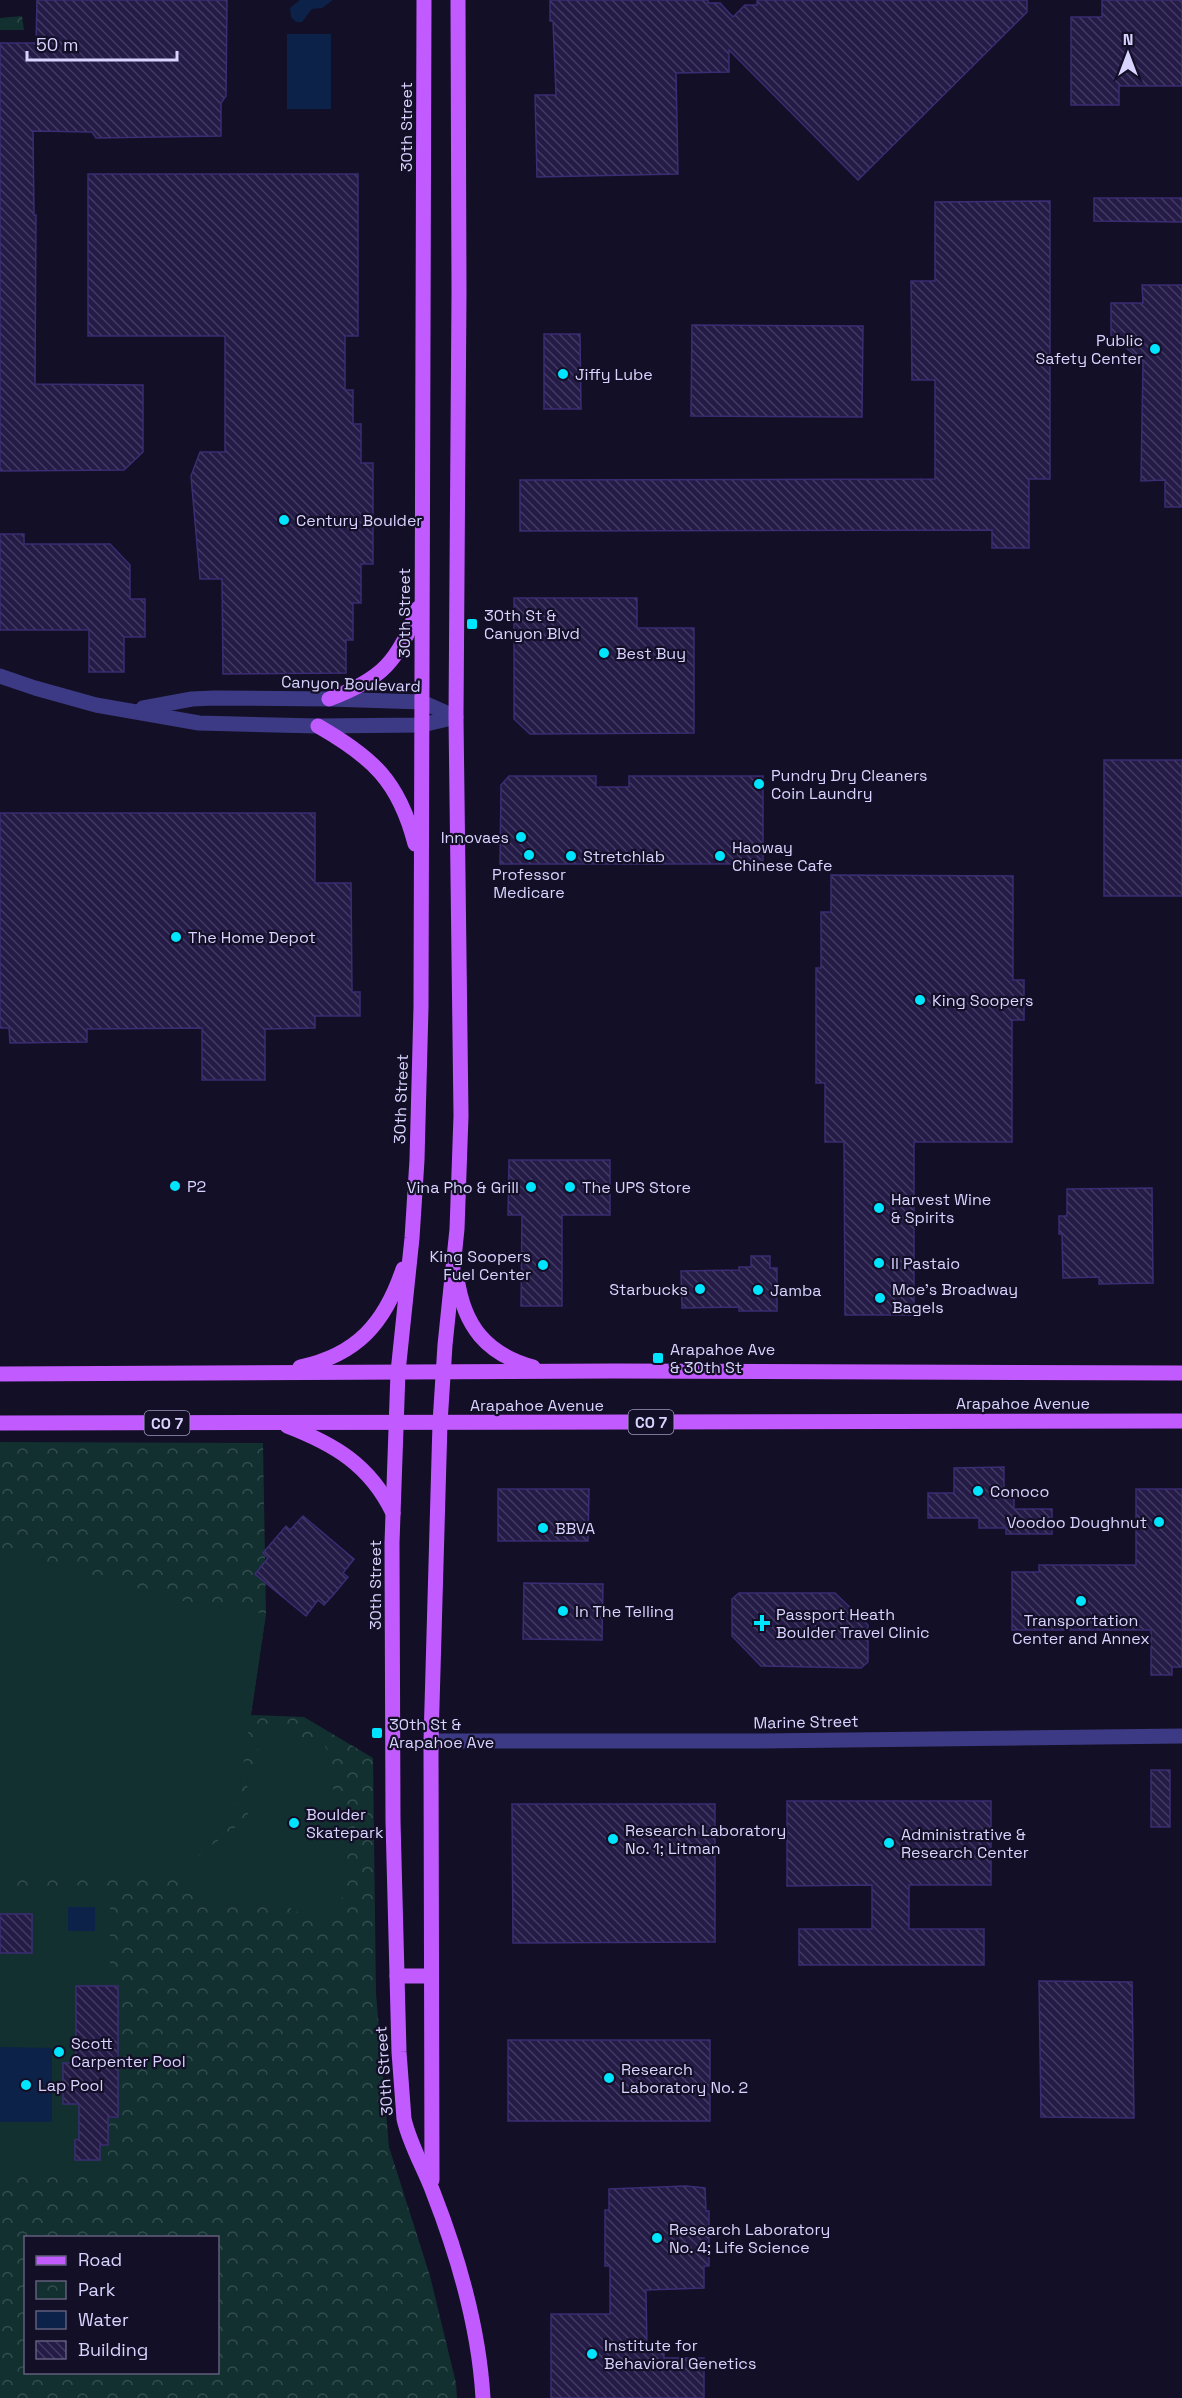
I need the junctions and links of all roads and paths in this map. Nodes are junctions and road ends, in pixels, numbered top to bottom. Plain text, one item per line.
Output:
1 (424, 0) edge
2 (458, 0) edge
3 (422, 597) junction
4 (0, 675) edge
5 (329, 699) junction
6 (422, 702) junction
7 (134, 710) junction
8 (456, 717) junction
9 (422, 725) junction
10 (318, 726) junction
11 (421, 863) junction
12 (412, 1238) junction
13 (454, 1261) junction
14 (275, 1372) junction
15 (398, 1372) junction
16 (443, 1372) junction
17 (551, 1372) junction
18 (1182, 1373) edge
19 (0, 1374) edge
20 (1182, 1421) edge
21 (0, 1423) edge
22 (279, 1423) junction
23 (396, 1423) junction
24 (440, 1423) junction
25 (393, 1514) junction
26 (1182, 1736) edge
27 (431, 1741) junction
28 (397, 1976) junction
29 (431, 1976) junction
30 (433, 2192) junction
31 (483, 2398) edge

1 - 3 main road, 30th Street
2 - 8 main road, 30th Street
3 - 5 main road
3 - 6 main road, 30th Street
4 - 7 street, Canyon Boulevard
5 - 6 street, Canyon Boulevard
5 - 7 street, Canyon Boulevard
6 - 8 street, Canyon Boulevard
6 - 9 main road, 30th Street
7 - 10 street, Canyon Boulevard
8 - 9 street, Canyon Boulevard
8 - 13 main road, 30th Street
9 - 10 street, Canyon Boulevard
9 - 11 main road, 30th Street
10 - 11 main road
11 - 12 main road, 30th Street
12 - 14 main road
12 - 15 main road, 30th Street
13 - 16 main road, 30th Street
13 - 17 main road
14 - 15 main road, Arapahoe Avenue
14 - 19 main road, Arapahoe Avenue
15 - 16 main road, Arapahoe Avenue
15 - 23 main road, 30th Street
16 - 17 main road, Arapahoe Avenue
16 - 24 main road, 30th Street
17 - 18 main road, Arapahoe Avenue
20 - 24 main road, Arapahoe Avenue / CO 7
21 - 22 main road, Arapahoe Avenue / CO 7
22 - 23 main road, Arapahoe Avenue / CO 7
22 - 25 main road
23 - 24 main road, Arapahoe Avenue / CO 7
23 - 25 main road, 30th Street
24 - 27 main road, 30th Street
25 - 28 main road, 30th Street
26 - 27 street, Marine Street
27 - 29 main road, 30th Street
28 - 29 main road
28 - 30 main road, 30th Street
29 - 30 main road, 30th Street
30 - 31 main road, 30th Street

